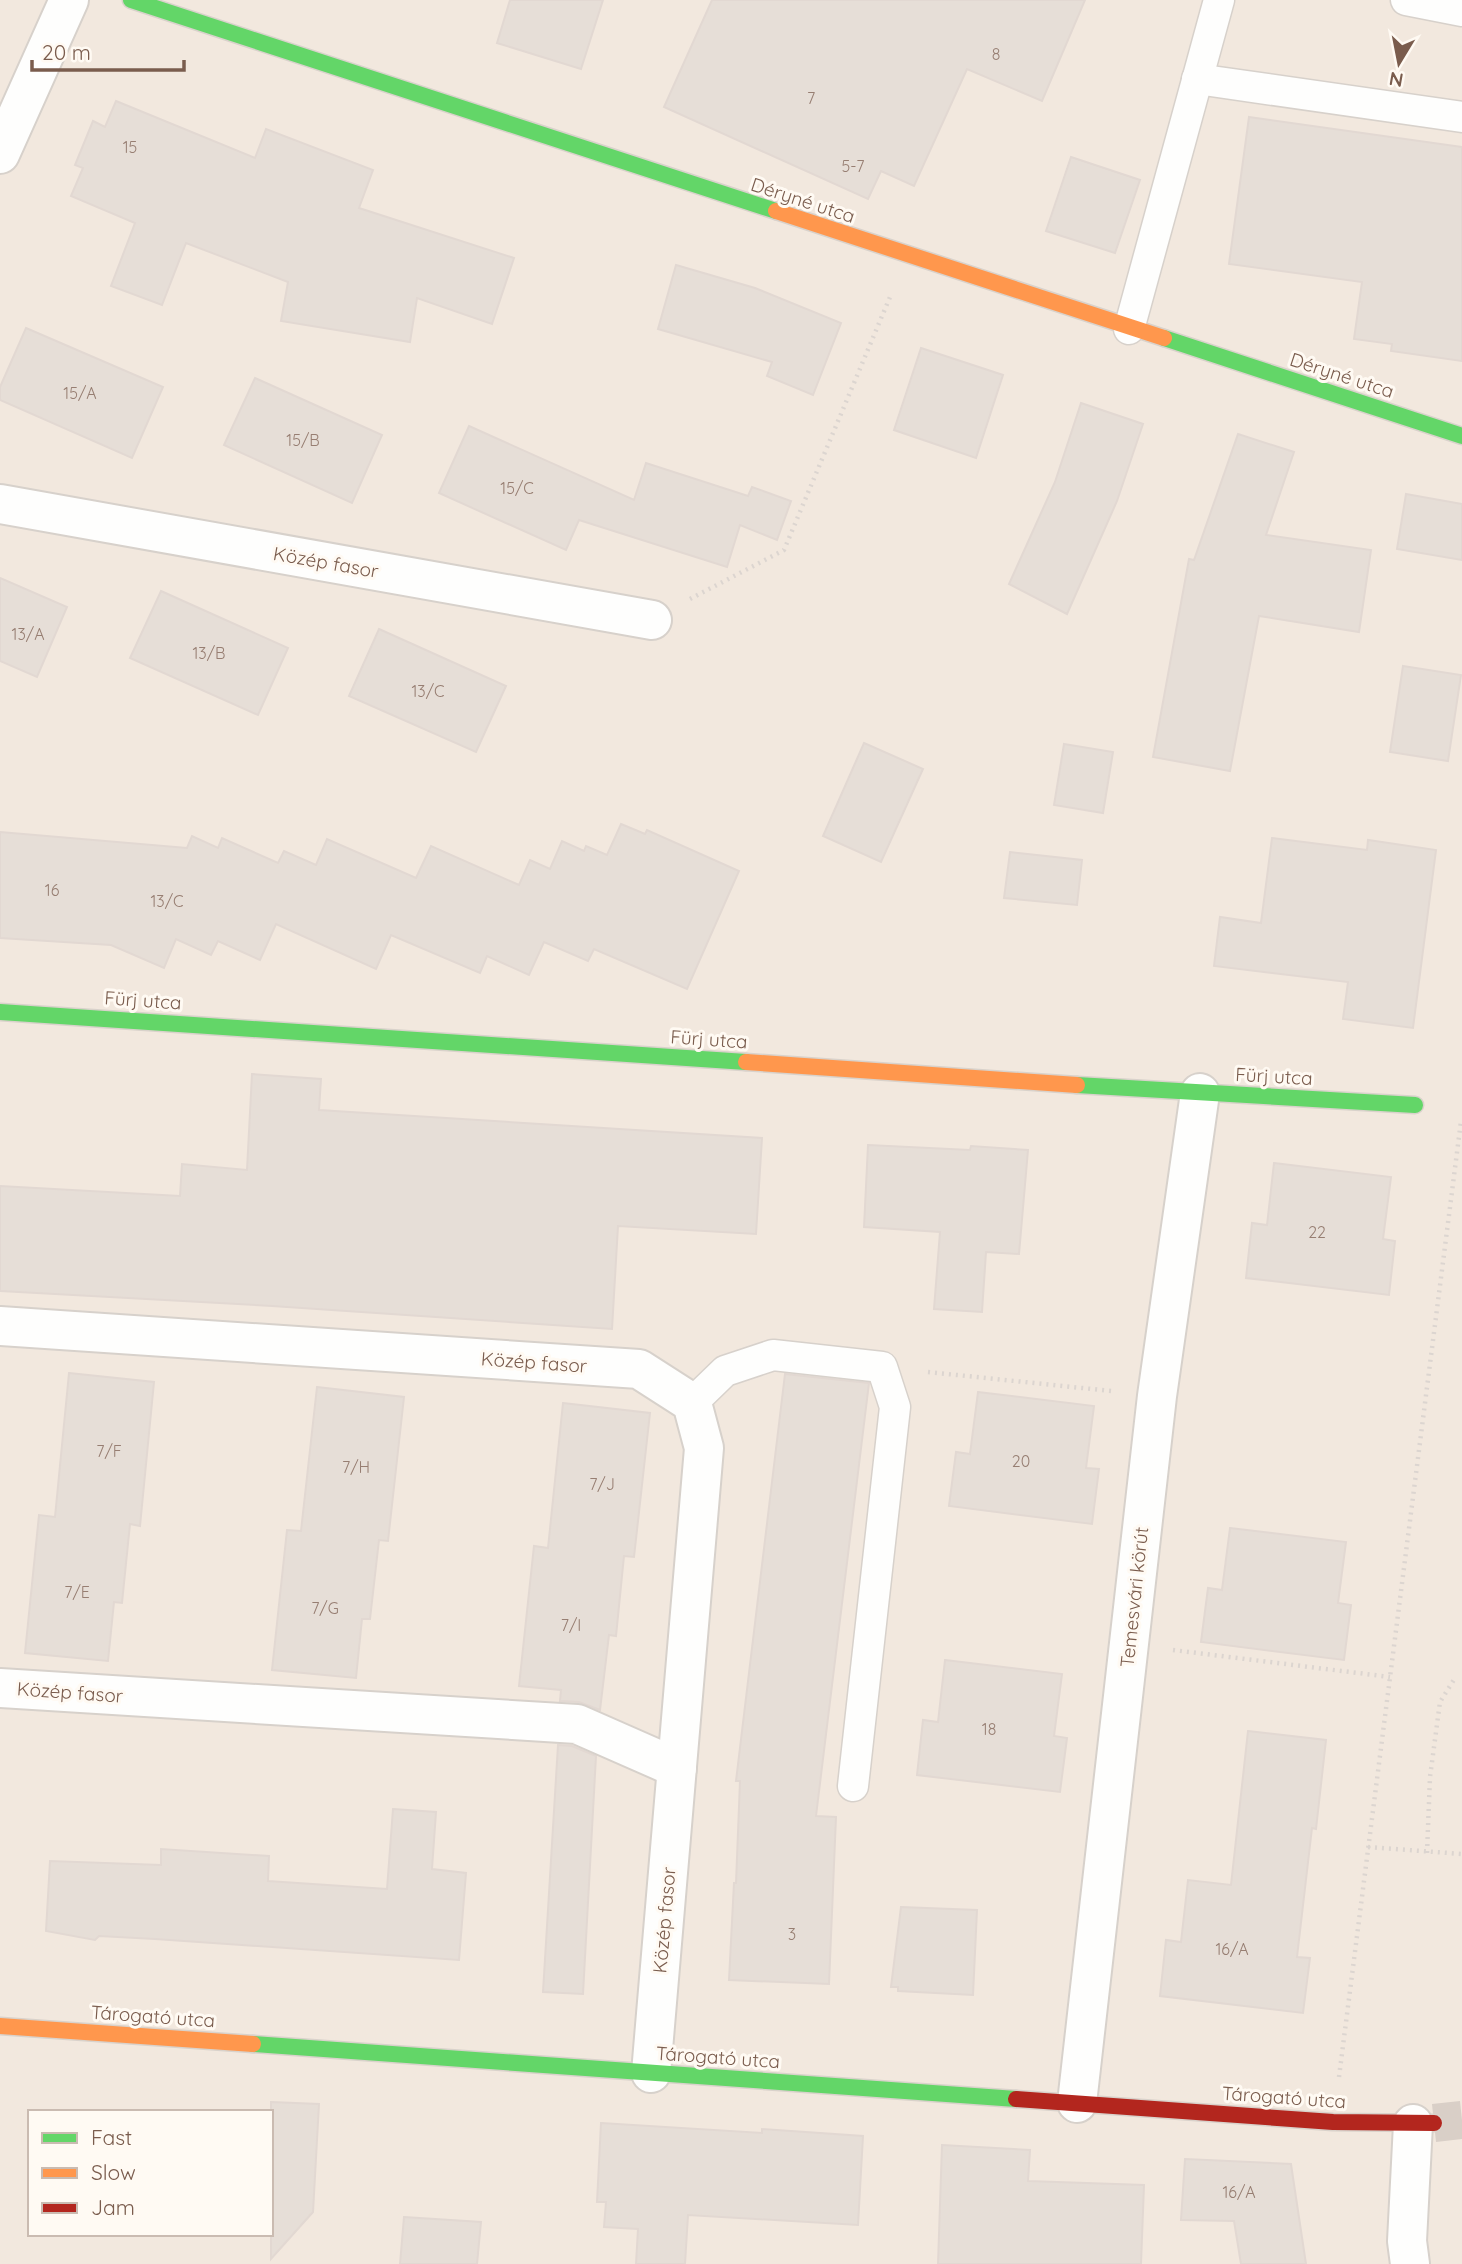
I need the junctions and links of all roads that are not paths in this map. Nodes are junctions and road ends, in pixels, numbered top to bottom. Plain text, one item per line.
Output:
1 (69, 0) edge
2 (131, 0) edge
3 (1219, 0) edge
4 (1406, 0) edge
5 (1462, 11) edge
6 (1197, 79) junction
7 (1462, 117) edge
8 (0, 154) edge
9 (1129, 329) junction
10 (1462, 436) edge
11 (0, 504) edge
12 (652, 620) road end
13 (0, 1012) edge
14 (1200, 1093) junction
15 (1415, 1105) dead end
16 (0, 1326) edge
17 (692, 1403) junction
18 (0, 1688) edge
19 (677, 1768) junction
20 (853, 1786) dead end
21 (0, 2026) edge
22 (651, 2073) junction
23 (1077, 2103) junction
24 (1424, 2124) joint
25 (1409, 2264) edge

1 - 8 street
2 - 9 street, Déryné utca
3 - 6 lane
4 - 5 lane
6 - 7 lane
6 - 9 lane
9 - 10 street, Déryné utca
11 - 12 street, Közép fasor
13 - 14 street, Fürj utca
14 - 15 street, Fürj utca
14 - 23 street, Temesvári körút
16 - 17 street, Közép fasor
17 - 19 street, Közép fasor
17 - 20 lane
18 - 19 street, Közép fasor
19 - 22 street, Közép fasor
21 - 22 street, Tárogató utca
22 - 23 street, Tárogató utca
23 - 24 street, Tárogató utca
24 - 25 street

